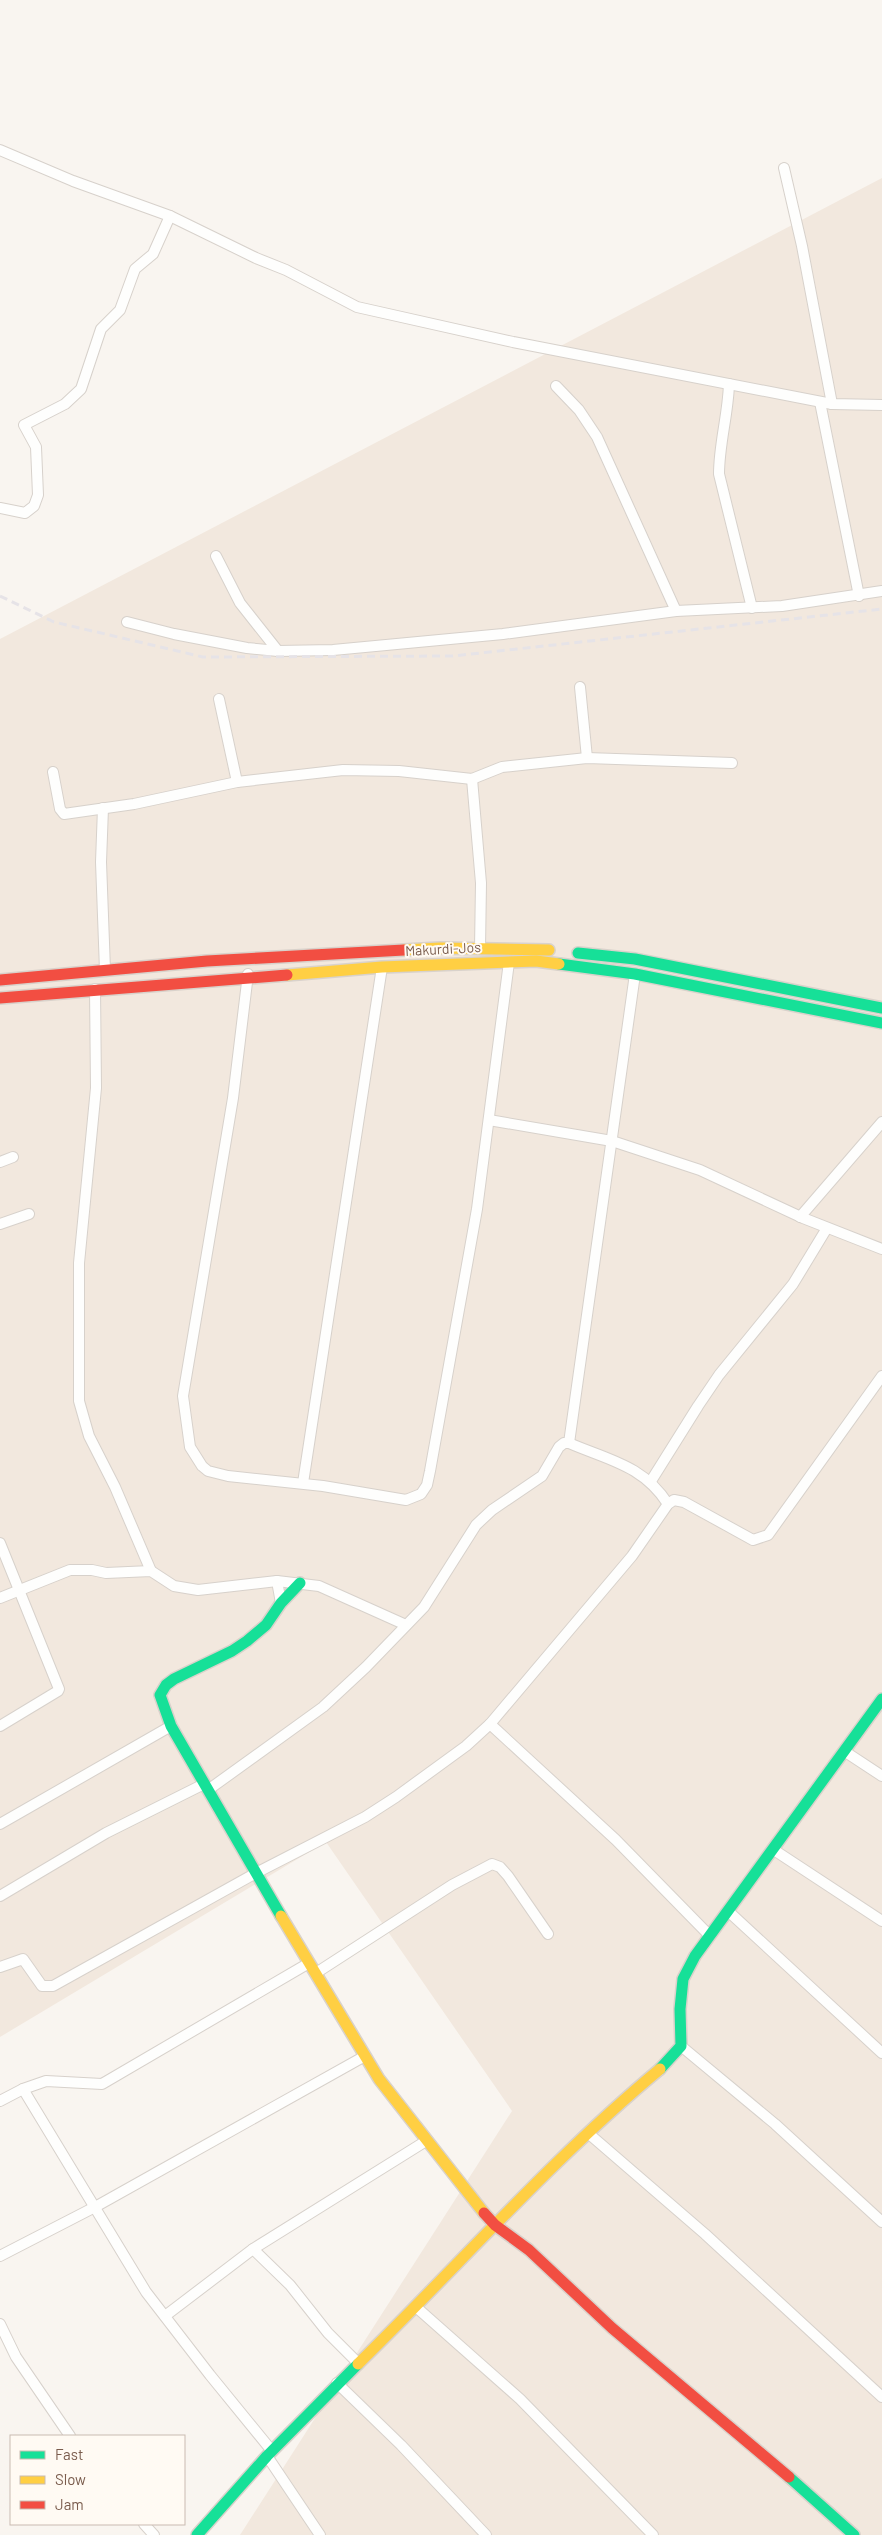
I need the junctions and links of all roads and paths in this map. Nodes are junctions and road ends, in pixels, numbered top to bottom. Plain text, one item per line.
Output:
1 (0, 150) edge
2 (784, 168) dead end
3 (170, 216) junction
4 (730, 384) junction
5 (556, 386) dead end
6 (820, 402) junction
7 (832, 404) junction
8 (882, 405) edge
9 (0, 508) edge
10 (216, 556) dead end
11 (882, 591) edge
12 (859, 596) junction
13 (752, 608) junction
14 (676, 612) junction
15 (127, 622) dead end
16 (278, 651) junction
17 (580, 687) dead end
18 (219, 699) dead end
19 (587, 758) junction
20 (732, 763) dead end
21 (52, 772) dead end
22 (472, 779) junction
23 (237, 782) junction
24 (102, 808) junction
25 (480, 948) junction
26 (248, 959) junction
27 (509, 962) junction
28 (382, 967) junction
29 (105, 970) junction
30 (635, 974) junction
31 (248, 978) junction
32 (0, 980) edge
33 (95, 989) junction
34 (0, 998) edge
35 (882, 1008) edge
36 (882, 1023) edge
37 (489, 1120) junction
38 (882, 1122) edge
39 (612, 1141) junction
40 (13, 1157) dead end
41 (0, 1162) edge
42 (29, 1214) dead end
43 (800, 1217) junction
44 (0, 1224) edge
45 (827, 1228) junction
46 (882, 1249) edge
47 (882, 1376) edge
48 (569, 1443) junction
49 (651, 1481) junction
50 (303, 1483) junction
51 (668, 1504) junction
52 (0, 1543) edge
53 (151, 1571) junction
54 (277, 1580) junction
55 (300, 1583) junction
56 (18, 1590) junction
57 (0, 1598) edge
58 (282, 1603) junction
59 (406, 1625) junction
60 (882, 1698) edge
61 (490, 1724) junction
62 (0, 1726) edge
63 (172, 1726) junction
64 (844, 1751) junction
65 (882, 1776) edge
66 (206, 1787) junction
67 (0, 1824) edge
68 (774, 1850) junction
69 (256, 1873) junction
70 (0, 1896) edge
71 (728, 1911) junction
72 (882, 1921) edge
73 (548, 1934) dead end
74 (710, 1936) junction
75 (0, 1967) edge
76 (312, 1968) junction
77 (681, 2046) junction
78 (882, 2053) edge
79 (365, 2056) junction
80 (23, 2090) junction
81 (0, 2101) edge
82 (588, 2133) junction
83 (426, 2141) junction
84 (95, 2207) junction
85 (882, 2222) edge
86 (494, 2225) junction
87 (253, 2249) junction
88 (0, 2256) edge
89 (416, 2307) junction
90 (165, 2316) junction
91 (0, 2324) edge
92 (358, 2362) junction
93 (882, 2381) edge
94 (337, 2383) junction
95 (878, 2393) edge
96 (69, 2435) edge
97 (269, 2453) junction
98 (145, 2525) edge
99 (154, 2535) edge
100 (197, 2535) edge
101 (320, 2535) edge
102 (486, 2535) edge
103 (653, 2535) edge
104 (854, 2535) edge

1 - 3 street
2 - 7 street
3 - 4 street
3 - 9 street
4 - 6 street
4 - 13 street
5 - 14 street
6 - 7 street
6 - 12 street
7 - 8 street
10 - 16 street
11 - 12 street
12 - 13 street
13 - 14 street
14 - 16 street
15 - 16 street
17 - 19 street
18 - 23 street
19 - 20 street
19 - 22 street
21 - 24 street
22 - 23 street
22 - 25 street
23 - 24 street
24 - 29 street
25 - 26 main road, Makurdi-Jos
25 - 35 main road, Makurdi-Jos
26 - 29 main road, Makurdi-Jos
26 - 31 street
27 - 28 main road, Makurdi-Jos
27 - 30 main road, Makurdi-Jos
27 - 37 street
28 - 31 main road, Makurdi-Jos
28 - 50 street
29 - 32 main road, Makurdi-Jos
30 - 36 main road, Makurdi-Jos
30 - 39 street
31 - 33 main road, Makurdi-Jos
31 - 50 street
33 - 34 main road, Makurdi-Jos
33 - 53 street
37 - 39 street
37 - 50 street
38 - 43 street
39 - 43 street
39 - 48 street
40 - 41 street
42 - 44 street
43 - 45 street
45 - 46 street
45 - 49 street
47 - 51 street
48 - 49 street
48 - 59 street
49 - 51 street
51 - 61 street
52 - 56 street
53 - 54 street
53 - 56 street
54 - 55 street
54 - 58 street
55 - 58 main road
55 - 59 street
56 - 57 street
56 - 62 street
58 - 63 main road
59 - 66 street
60 - 64 main road
61 - 69 street
61 - 74 street
63 - 66 main road
63 - 67 street
64 - 65 street
64 - 68 main road
66 - 69 main road
66 - 70 street
68 - 71 main road
68 - 72 street
69 - 75 street
69 - 76 main road
71 - 74 main road
71 - 78 street
73 - 76 street
74 - 77 main road
76 - 79 main road
76 - 80 street
77 - 82 main road
77 - 85 street
79 - 83 main road
79 - 84 street
80 - 81 street
80 - 84 street
82 - 86 main road
82 - 95 street
83 - 86 main road
83 - 87 street
84 - 88 street
84 - 90 street
86 - 89 main road
86 - 104 main road
87 - 90 street
87 - 92 street
89 - 92 main road
89 - 103 street
90 - 97 street
91 - 96 street
92 - 94 main road
93 - 95 street
94 - 97 main road
94 - 102 street
97 - 100 main road
97 - 101 street
98 - 99 street

